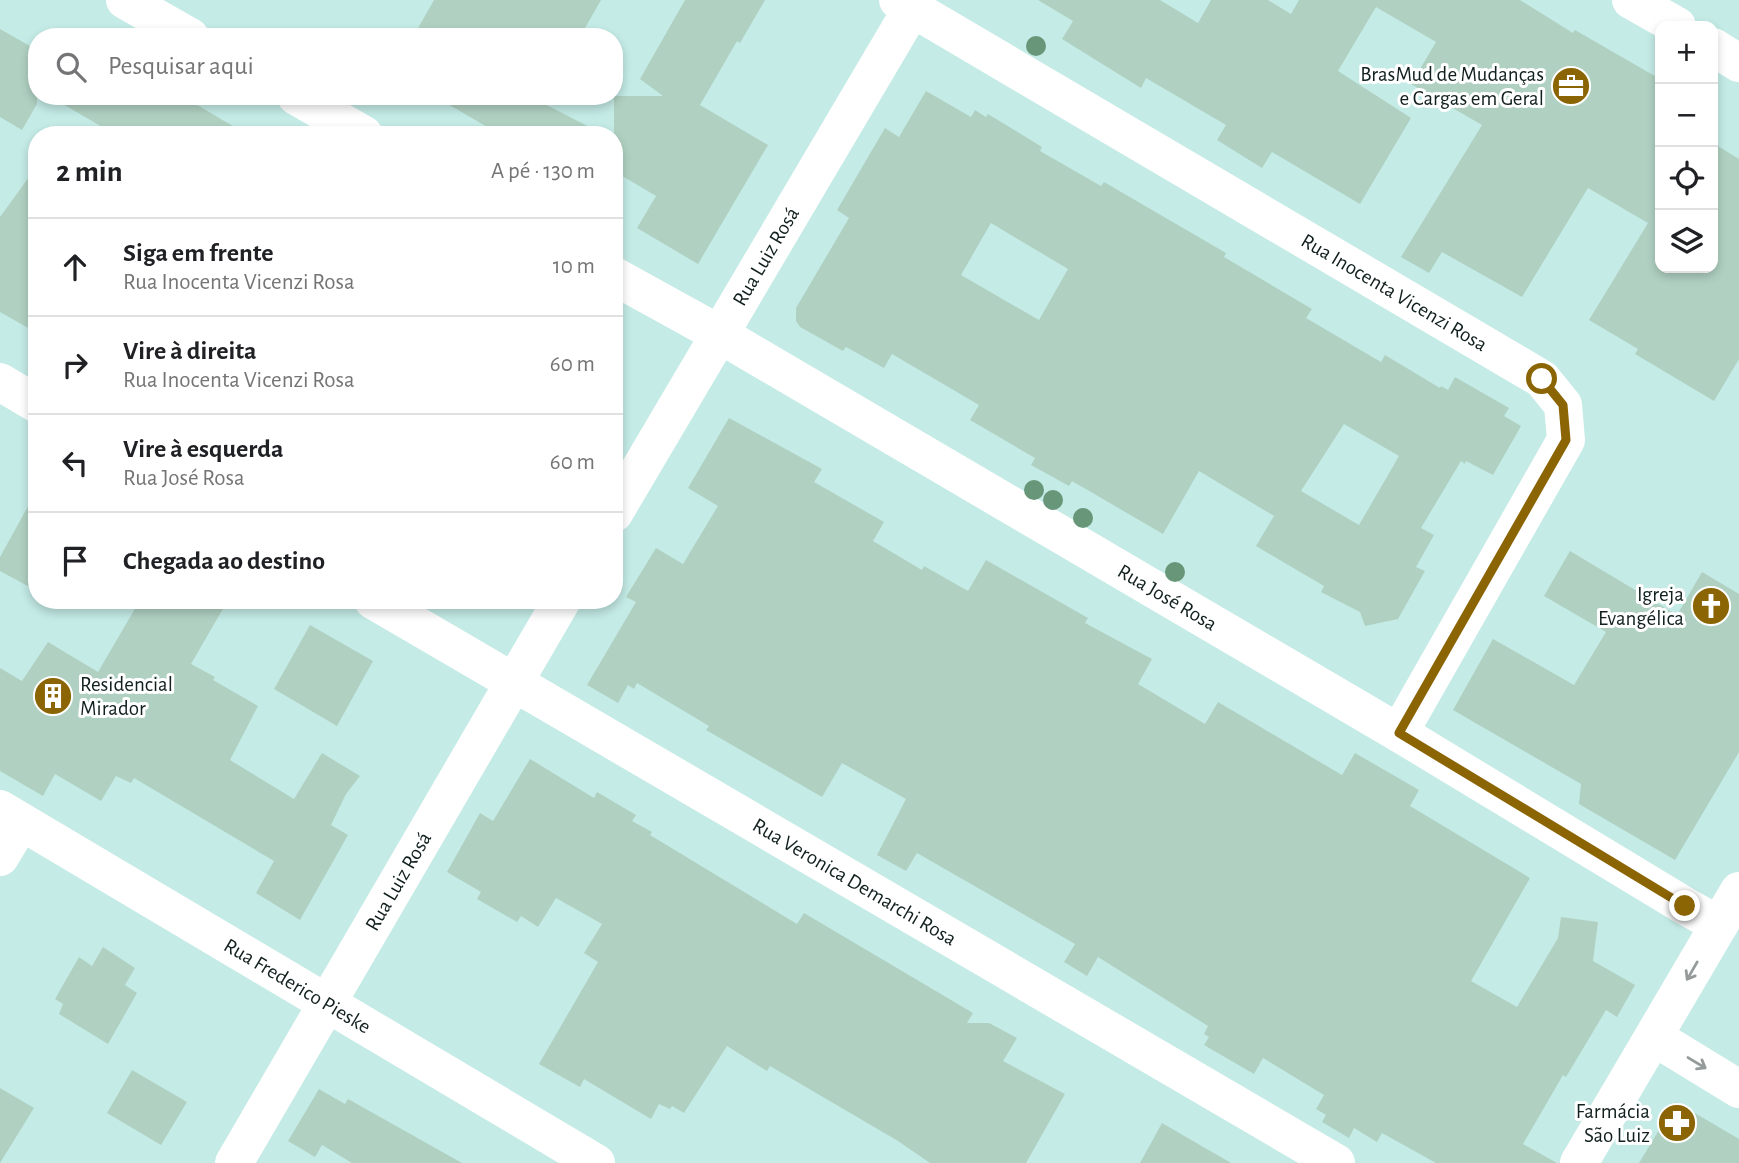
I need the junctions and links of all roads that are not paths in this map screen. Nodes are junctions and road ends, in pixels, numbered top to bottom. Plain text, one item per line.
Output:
1 (125, 0) edge
2 (1632, 0) edge
3 (909, 3) edge
4 (1668, 21) edge
5 (174, 28) edge
6 (1718, 50) edge
7 (1739, 63) edge
8 (312, 105) edge
9 (348, 126) edge
10 (623, 281) edge
11 (719, 334) junction
12 (0, 382) edge
13 (28, 399) edge
14 (623, 498) edge
15 (388, 609) edge
16 (557, 609) edge
17 (514, 683) junction
18 (1399, 733) junction
19 (10, 816) edge
20 (0, 858) edge
21 (1739, 891) edge
22 (1719, 925) junction
23 (327, 1006) junction
24 (1654, 1037) junction
25 (1739, 1089) edge
26 (233, 1163) edge
27 (596, 1163) edge
28 (1336, 1163) edge
29 (1579, 1163) edge

1 - 5 street
2 - 4 street
3 - 11 street, Rua Luiz Rosá
3 - 18 street, Rua Inocenta Vicenzi Rosa
6 - 7 street
8 - 9 street
10 - 11 street, Rua José Rosa
11 - 14 street, Rua Luiz Rosá
11 - 18 street, Rua José Rosa
12 - 13 street
15 - 17 street, Rua Veronica Demarchi Rosa
16 - 17 street, Rua Luiz Rosá
17 - 23 street, Rua Luiz Rosá
17 - 28 street, Rua Veronica Demarchi Rosa
18 - 22 street, Rua José Rosa
19 - 20 street
19 - 23 street, Rua Frederico Pieske
21 - 22 street
22 -> 24 street
23 - 26 street, Rua Luiz Rosá
23 - 27 street, Rua Frederico Pieske
24 -> 25 street
24 - 29 street

